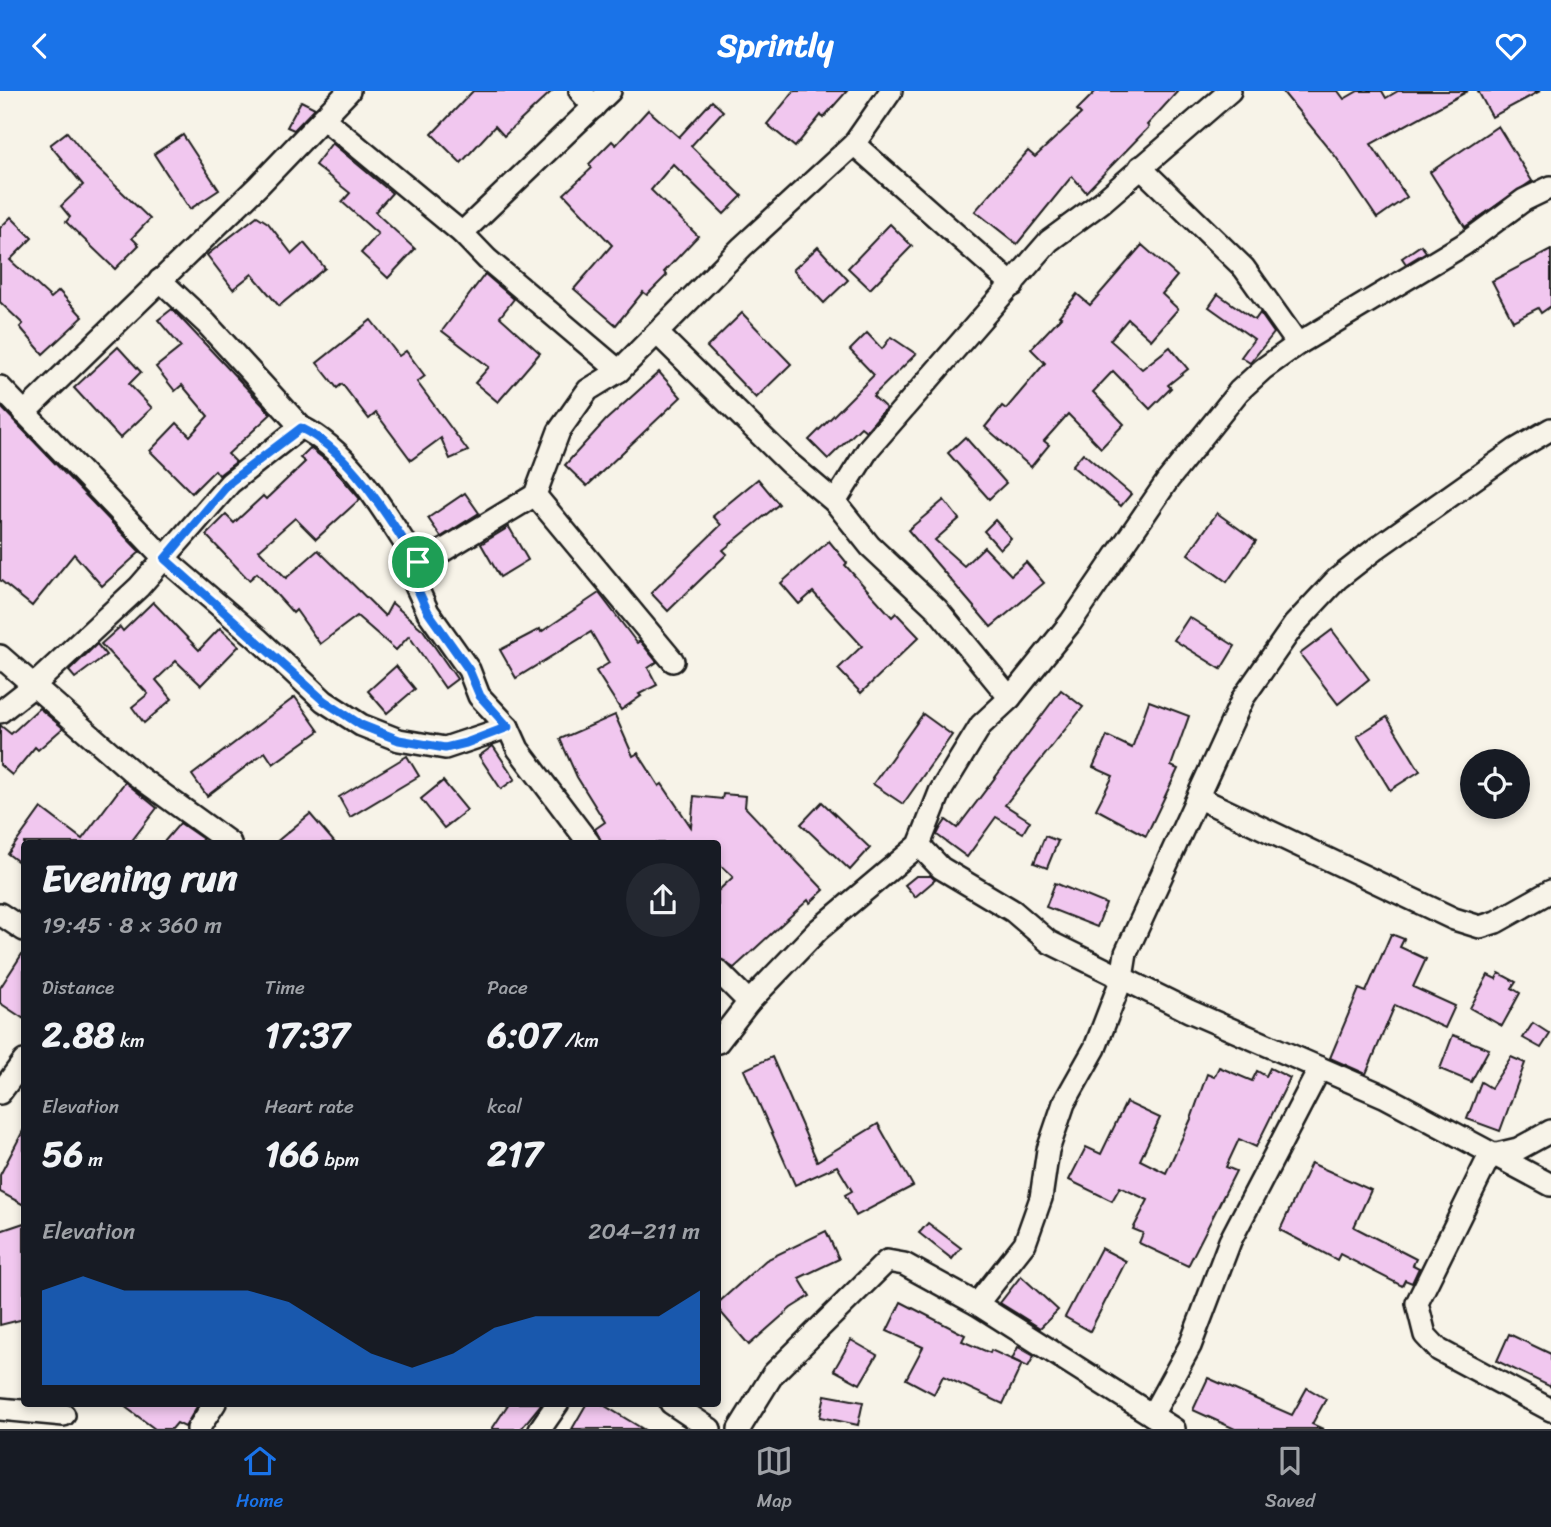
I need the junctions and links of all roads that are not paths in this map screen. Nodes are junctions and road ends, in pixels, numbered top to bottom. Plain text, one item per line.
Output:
1 (349, 91) edge
2 (610, 91) edge
3 (1230, 91) edge
4 (883, 94) edge
5 (587, 99) edge
6 (323, 118) junction
7 (854, 144) junction
8 (1140, 167) junction
9 (1551, 187) edge
10 (462, 233) junction
11 (160, 280) junction
12 (1013, 285) junction
13 (656, 333) junction
14 (1298, 344) junction
15 (619, 371) junction
16 (0, 387) edge
17 (24, 413) junction
18 (301, 428) junction
19 (1551, 429) edge
20 (535, 495) junction
21 (835, 502) junction
22 (165, 559) junction
23 (418, 562) junction
24 (0, 656) edge
25 (673, 661) dead end
26 (32, 687) junction
27 (1010, 698) junction
28 (0, 712) edge
29 (508, 727) junction
30 (1199, 798) junction
31 (226, 840) edge
32 (587, 840) edge
33 (919, 845) junction
34 (1551, 891) edge
35 (0, 914) edge
36 (21, 928) edge
37 (721, 974) edge
38 (1122, 978) junction
39 (749, 1002) junction
40 (721, 1038) edge
41 (21, 1065) edge
42 (1320, 1068) junction
43 (0, 1093) edge
44 (1551, 1131) edge
45 (1497, 1154) junction
46 (1551, 1185) edge
47 (977, 1304) junction
48 (212, 1407) edge
49 (555, 1407) edge
50 (677, 1407) edge
51 (0, 1409) edge
52 (1551, 1410) edge
53 (1152, 1415) junction
54 (64, 1416) edge
55 (198, 1429) edge
56 (540, 1429) edge
57 (710, 1429) edge
58 (739, 1429) edge
59 (1174, 1429) edge

1 - 6 street
2 - 5 street
3 - 8 street
4 - 7 street
5 - 10 street
6 - 10 street
6 - 11 street
7 - 12 street
7 - 13 street
8 - 12 street
8 - 14 street
9 - 14 street
10 - 15 street
11 - 17 street
11 - 18 street
12 - 21 street
13 - 15 street
13 - 21 street
14 - 27 street
15 - 20 street
16 - 17 street
17 - 22 street
18 - 22 street
18 - 23 street
19 - 30 street
20 - 23 street
20 - 25 street
21 - 27 street
22 - 26 street
22 - 29 street
23 - 29 street
24 - 26 street
26 - 28 street
26 - 31 street
27 - 33 street
29 - 32 street
30 - 34 street
30 - 38 street
33 - 38 street
33 - 39 street
35 - 36 street
37 - 39 street
38 - 42 street
38 - 47 street
39 - 40 street
41 - 43 street
42 - 45 street
42 - 53 street
44 - 45 street
45 - 46 street
45 - 52 street
47 - 53 street
47 - 58 street
48 - 55 street
49 - 56 street
50 - 57 street
51 - 54 street
53 - 59 street

